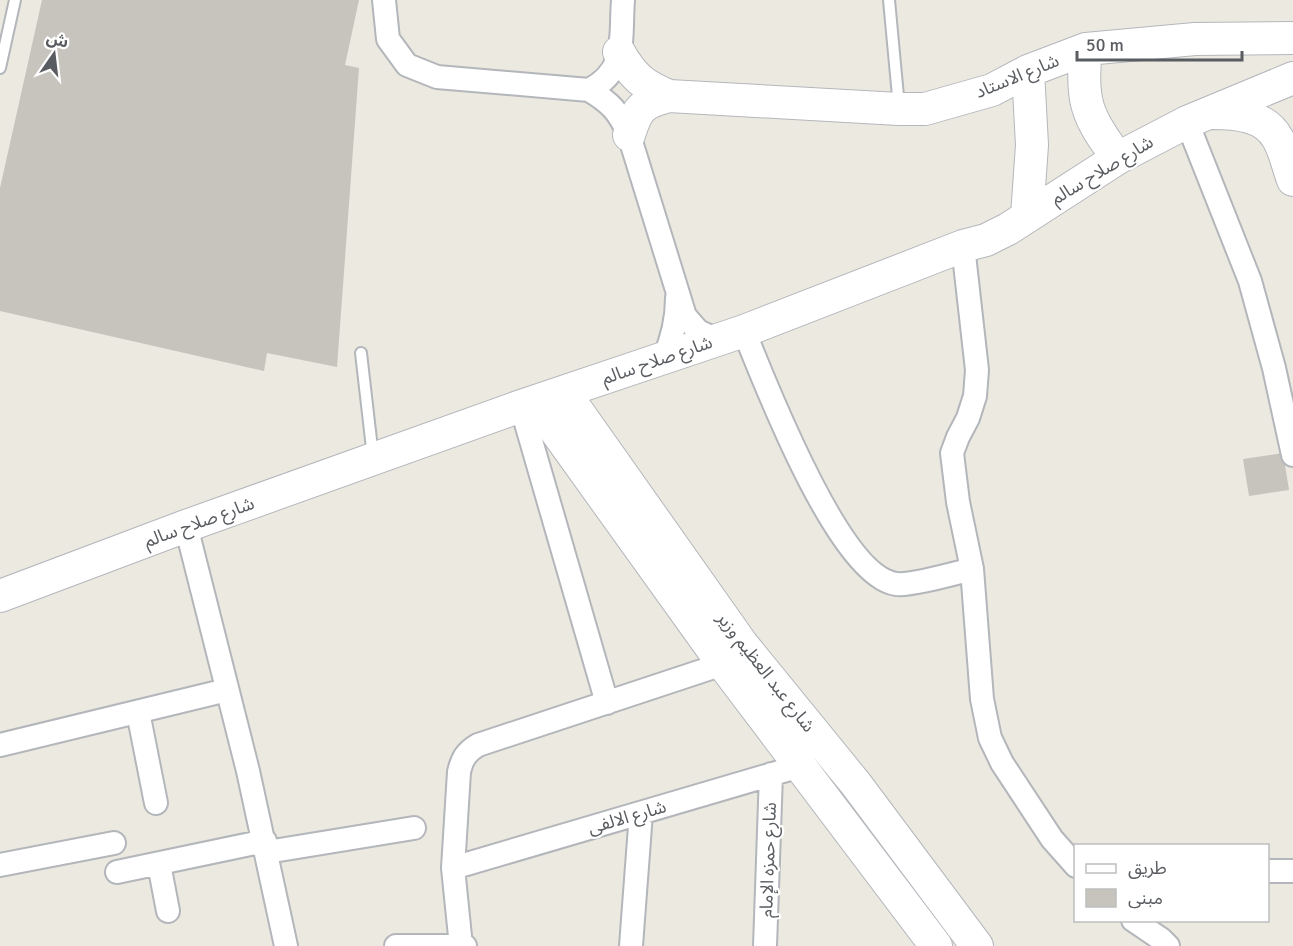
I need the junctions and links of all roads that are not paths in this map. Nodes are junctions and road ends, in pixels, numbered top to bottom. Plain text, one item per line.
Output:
1 (15, 0) edge
2 (384, 0) edge
3 (623, 0) edge
4 (890, 0) edge
5 (1293, 38) edge
6 (1086, 49) junction
7 (619, 52) junction
8 (0, 68) edge
9 (1028, 71) junction
10 (1291, 86) edge
11 (590, 90) junction
12 (669, 96) junction
13 (899, 109) junction
14 (1199, 117) junction
15 (629, 135) junction
16 (1118, 158) junction
17 (1293, 180) edge
18 (1028, 216) junction
19 (963, 246) junction
20 (677, 296) junction
21 (730, 335) junction
22 (361, 353) dead end
23 (664, 358) junction
24 (564, 392) junction
25 (528, 404) junction
26 (1293, 455) edge
27 (374, 459) junction
28 (186, 526) junction
29 (972, 569) junction
30 (0, 596) edge
31 (723, 664) junction
32 (227, 690) junction
33 (607, 703) junction
34 (138, 712) junction
35 (0, 746) edge
36 (800, 766) junction
37 (771, 774) junction
38 (856, 784) junction
39 (156, 803) dead end
40 (828, 803) junction
41 (641, 813) junction
42 (884, 822) junction
43 (414, 828) dead end
44 (856, 841) junction
45 (114, 843) dead end
46 (266, 846) junction
47 (159, 864) junction
48 (1074, 864) edge
49 (0, 865) edge
50 (453, 868) junction
51 (1269, 871) edge
52 (1293, 871) edge
53 (117, 872) dead end
54 (168, 911) dead end
55 (1135, 922) edge
56 (286, 946) edge
57 (396, 946) edge
58 (463, 946) edge
59 (631, 946) edge
60 (765, 946) edge
61 (936, 946) edge
62 (977, 946) edge
63 (1168, 946) edge

1 - 8 lane
2 - 11 street
3 - 7 street
4 - 13 lane
5 - 6 street, شارع الاستاد
6 - 9 street, شارع الاستاد
6 - 16 street
7 - 11 street
7 - 12 street, شارع الاستاد
9 - 13 street, شارع الاستاد
9 - 18 street
10 - 14 street, شارع صلاح سالم
11 - 15 street
12 - 13 street, شارع الاستاد
12 - 15 street, شارع الاستاد
14 - 16 street, شارع صلاح سالم
14 - 17 street
14 - 26 street
15 - 20 street
16 - 18 street, شارع صلاح سالم
18 - 19 street, شارع صلاح سالم
19 - 21 street, شارع صلاح سالم
19 - 29 street
20 - 21 street
20 - 23 street
21 - 23 street, شارع صلاح سالم
21 - 29 street
22 - 27 lane
23 - 24 street, شارع صلاح سالم
24 - 25 street, شارع صلاح سالم
24 - 38 street, شارع عبد العظيم وزير
25 - 27 street, شارع صلاح سالم
25 - 31 street, شارع عبد العظيم وزير
25 - 33 street
27 - 28 street, شارع صلاح سالم
28 - 30 street, شارع صلاح سالم
28 - 32 street
29 - 48 street
31 - 33 street
31 - 36 street, شارع عبد العظيم وزير
32 - 34 street
32 - 46 street
33 - 50 street
34 - 35 street
34 - 39 street
36 - 37 street, شارع الالفى
36 - 40 street, شارع عبد العظيم وزير
37 - 41 street, شارع الالفى
37 - 60 street, شارع حمزه الإمام
38 - 40 street
38 - 42 street, شارع عبد العظيم وزير
40 - 44 street, شارع عبد العظيم وزير
41 - 50 street, شارع الالفى
41 - 59 street
42 - 44 street
42 - 62 street, شارع عبد العظيم وزير
43 - 46 street
44 - 61 street, شارع عبد العظيم وزير
45 - 49 street
46 - 47 street
46 - 56 street
47 - 53 street
47 - 54 street
50 - 58 street
51 - 52 street
55 - 63 street
57 - 58 street

